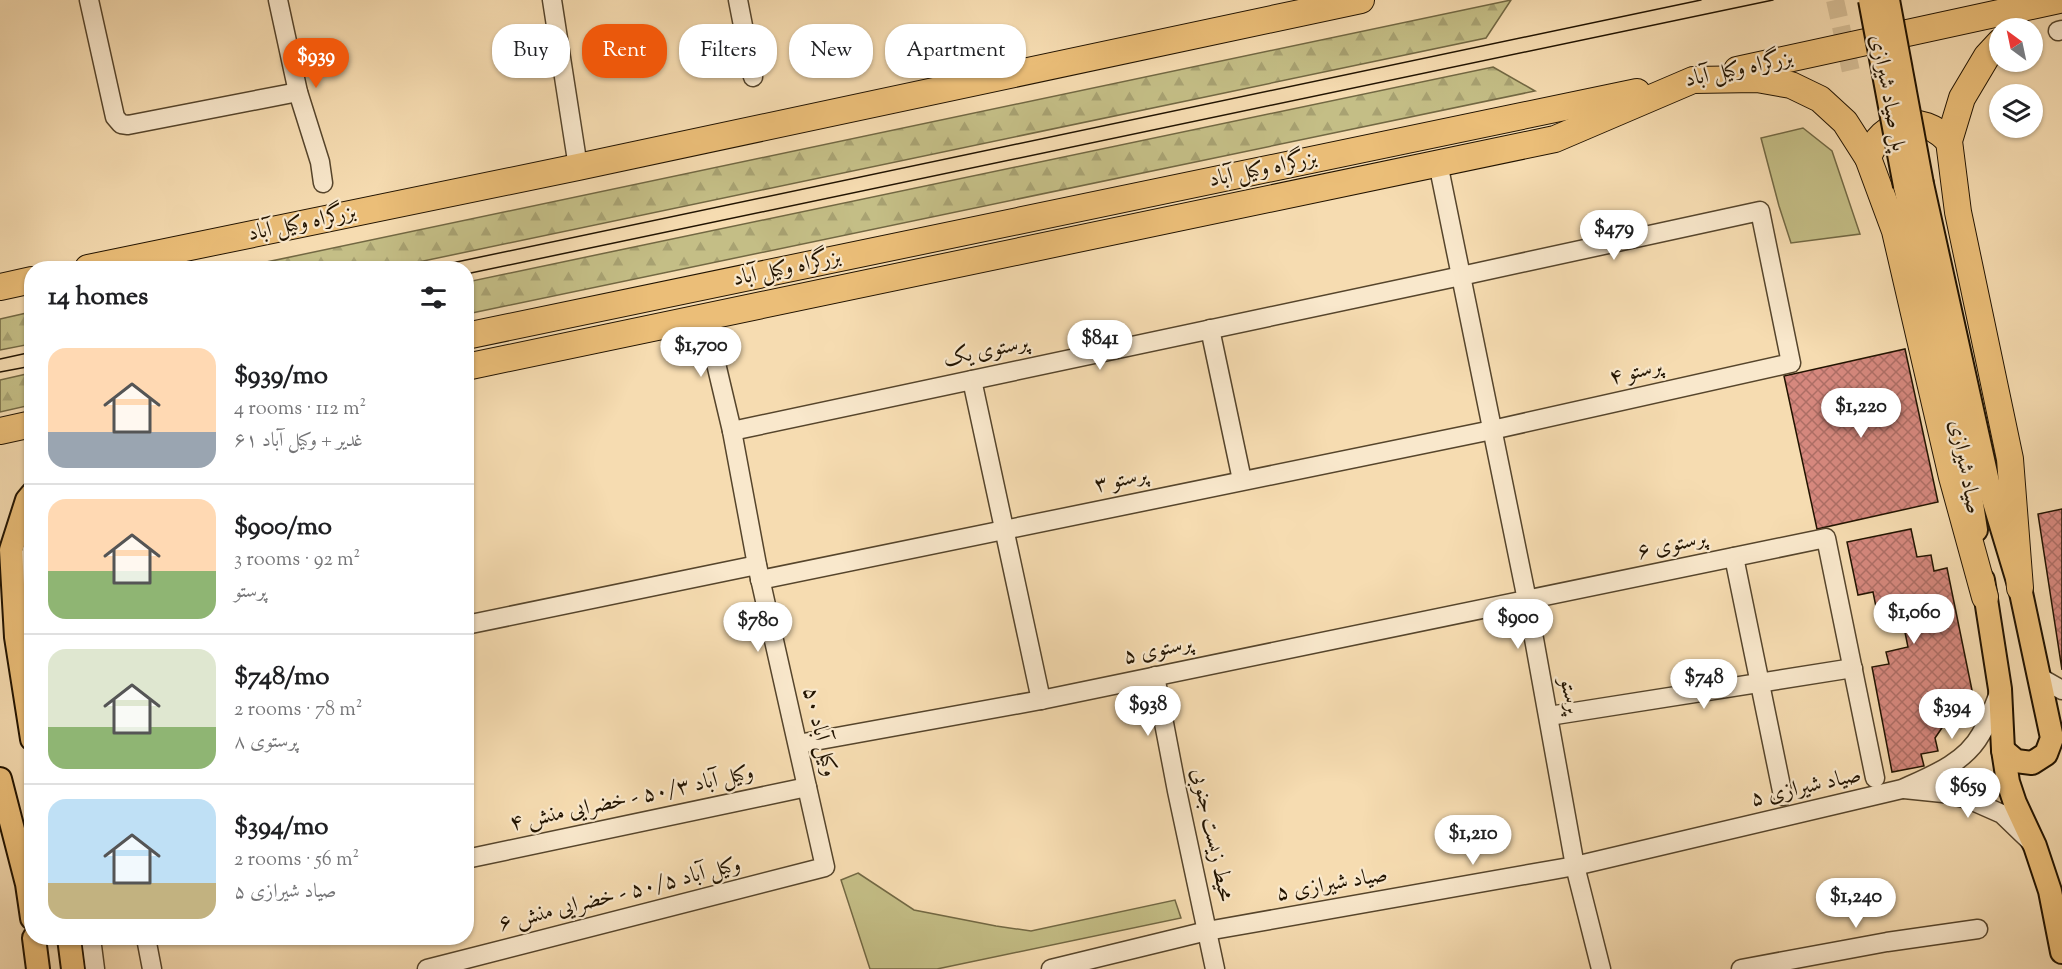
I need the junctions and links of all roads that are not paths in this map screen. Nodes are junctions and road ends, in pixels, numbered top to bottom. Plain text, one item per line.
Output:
1 (89, 0) edge
2 (278, 0) edge
3 (552, 0) edge
4 (738, 0) edge
5 (1361, 0) edge
6 (1870, 0) edge
7 (1888, 0) edge
8 (2048, 3) edge
9 (2027, 18) edge
10 (743, 24) edge
11 (1989, 54) edge
12 (1693, 80) junction
13 (298, 92) junction
14 (1949, 141) junction
15 (1868, 158) junction
16 (1438, 163) junction
17 (579, 167) junction
18 (323, 183) dead end
19 (1913, 185) junction
20 (122, 261) edge
21 (1461, 276) junction
22 (24, 282) edge
23 (0, 287) edge
24 (595, 309) junction
25 (705, 317) junction
26 (655, 328) junction
27 (1210, 329) junction
28 (474, 334) edge
29 (1791, 363) joint
30 (474, 365) edge
31 (972, 380) junction
32 (24, 426) edge
33 (732, 430) junction
34 (1492, 430) junction
35 (0, 431) edge
36 (1242, 480) junction
37 (24, 510) edge
38 (1005, 530) junction
39 (14, 544) edge
40 (1734, 557) junction
41 (759, 573) junction
42 (2020, 588) junction
43 (1985, 597) junction
44 (1527, 600) junction
45 (474, 624) edge
46 (1853, 668) junction
47 (1155, 676) junction
48 (1760, 682) junction
49 (24, 688) edge
50 (2048, 688) edge
51 (2000, 689) junction
52 (1041, 700) junction
53 (1549, 716) junction
54 (2062, 731) edge
55 (798, 744) junction
56 (2003, 750) junction
57 (1875, 778) dead end
58 (0, 779) edge
59 (807, 786) junction
60 (1902, 789) junction
61 (1783, 796) dead end
62 (2035, 846) junction
63 (474, 851) edge
64 (1575, 866) junction
65 (825, 867) joint
66 (24, 872) edge
67 (1978, 928) dead end
68 (1207, 932) junction
69 (35, 945) edge
70 (70, 945) edge
71 (92, 945) edge
72 (147, 945) edge
73 (2062, 952) edge
74 (38, 969) edge
75 (73, 969) edge
76 (95, 969) edge
77 (152, 969) edge
78 (427, 969) edge
79 (1051, 969) edge
80 (1215, 969) edge
81 (1601, 969) edge
82 (1741, 969) edge

1 - 13 street
2 - 13 street
3 - 17 street
4 - 10 street
5 - 17 highway, بزرگراه وکیل آباد
6 - 19 main road, پل صیاد شیرازی, bridge
7 - 19 main road, پل صیاد شیرازی, bridge
8 - 9 highway
8 - 12 highway, بزرگراه وکیل آباد
11 - 14 highway
12 - 15 highway
12 - 16 highway
12 - 24 highway, بزرگراه وکیل آباد
13 - 18 street
14 - 15 highway
14 - 42 highway
15 - 43 highway
16 - 21 street, پرستو
16 - 25 highway
17 - 20 highway, بزرگراه وکیل آباد
19 - 42 main road, صیاد شیرازی
19 - 43 main road, صیاد شیرازی
21 - 27 street, پرستوی یک
21 - 29 street, پرستوی یک
21 - 34 street, پرستو
22 - 23 highway
24 - 26 highway
24 - 28 highway, بزرگراه وکیل آباد
25 - 26 highway
25 - 33 street, ۵۰ وکیل آباد
26 - 30 highway
27 - 31 street, پرستوی یک
27 - 36 street
29 - 34 street, پرستو ۴
31 - 33 street, پرستوی یک
31 - 38 street
32 - 35 highway
33 - 41 street, ۵۰ وکیل آباد
34 - 36 street, پرستو ۳
34 - 44 street, پرستو
36 - 38 street, پرستو ۳
37 - 39 main road
38 - 41 street, پرستو ۳
38 - 52 street
39 - 49 main road
40 - 44 street, پرستوی ۶
40 - 46 street, پرستوی ۶
40 - 48 street
41 - 45 street, پرستو ۳
41 - 55 street, ۵۰ وکیل آباد
42 - 50 main road, صیاد شیرازی
43 - 51 main road, صیاد شیرازی
44 - 47 street, پرستوی ۵
44 - 53 street, پرستو
46 - 48 street
46 - 57 street
47 - 52 street, پرستوی ۵
47 - 68 street, محیط زیست جنوبی
48 - 53 street
48 - 61 street
50 - 54 main road
50 - 56 main road, صیاد شیرازی
51 - 56 main road, صیاد شیرازی
51 - 60 street, صیاد شیرازی ۵
52 - 55 street, پرستوی ۵
53 - 64 street, پرستو
55 - 59 street, ۵۰ وکیل آباد
56 - 62 main road, صیاد شیرازی
58 - 66 main road
59 - 63 street, وکیل آباد ۵۰/۳ - خضرایی منش ۴
59 - 65 street, ۵۰ وکیل آباد
60 - 62 street, صیاد شیرازی ۵
60 - 64 street, صیاد شیرازی ۵
62 - 73 main road, صیاد شیرازی
64 - 68 street, صیاد شیرازی ۵
64 - 81 street, پرستو
65 - 78 street, وکیل آباد ۵۰/۵ - خضرایی منش ۶
67 - 82 street
68 - 79 street, صیاد شیرازی ۵
68 - 80 street, محیط زیست جنوبی
69 - 74 main road
70 - 75 main road
71 - 76 street
72 - 77 street

